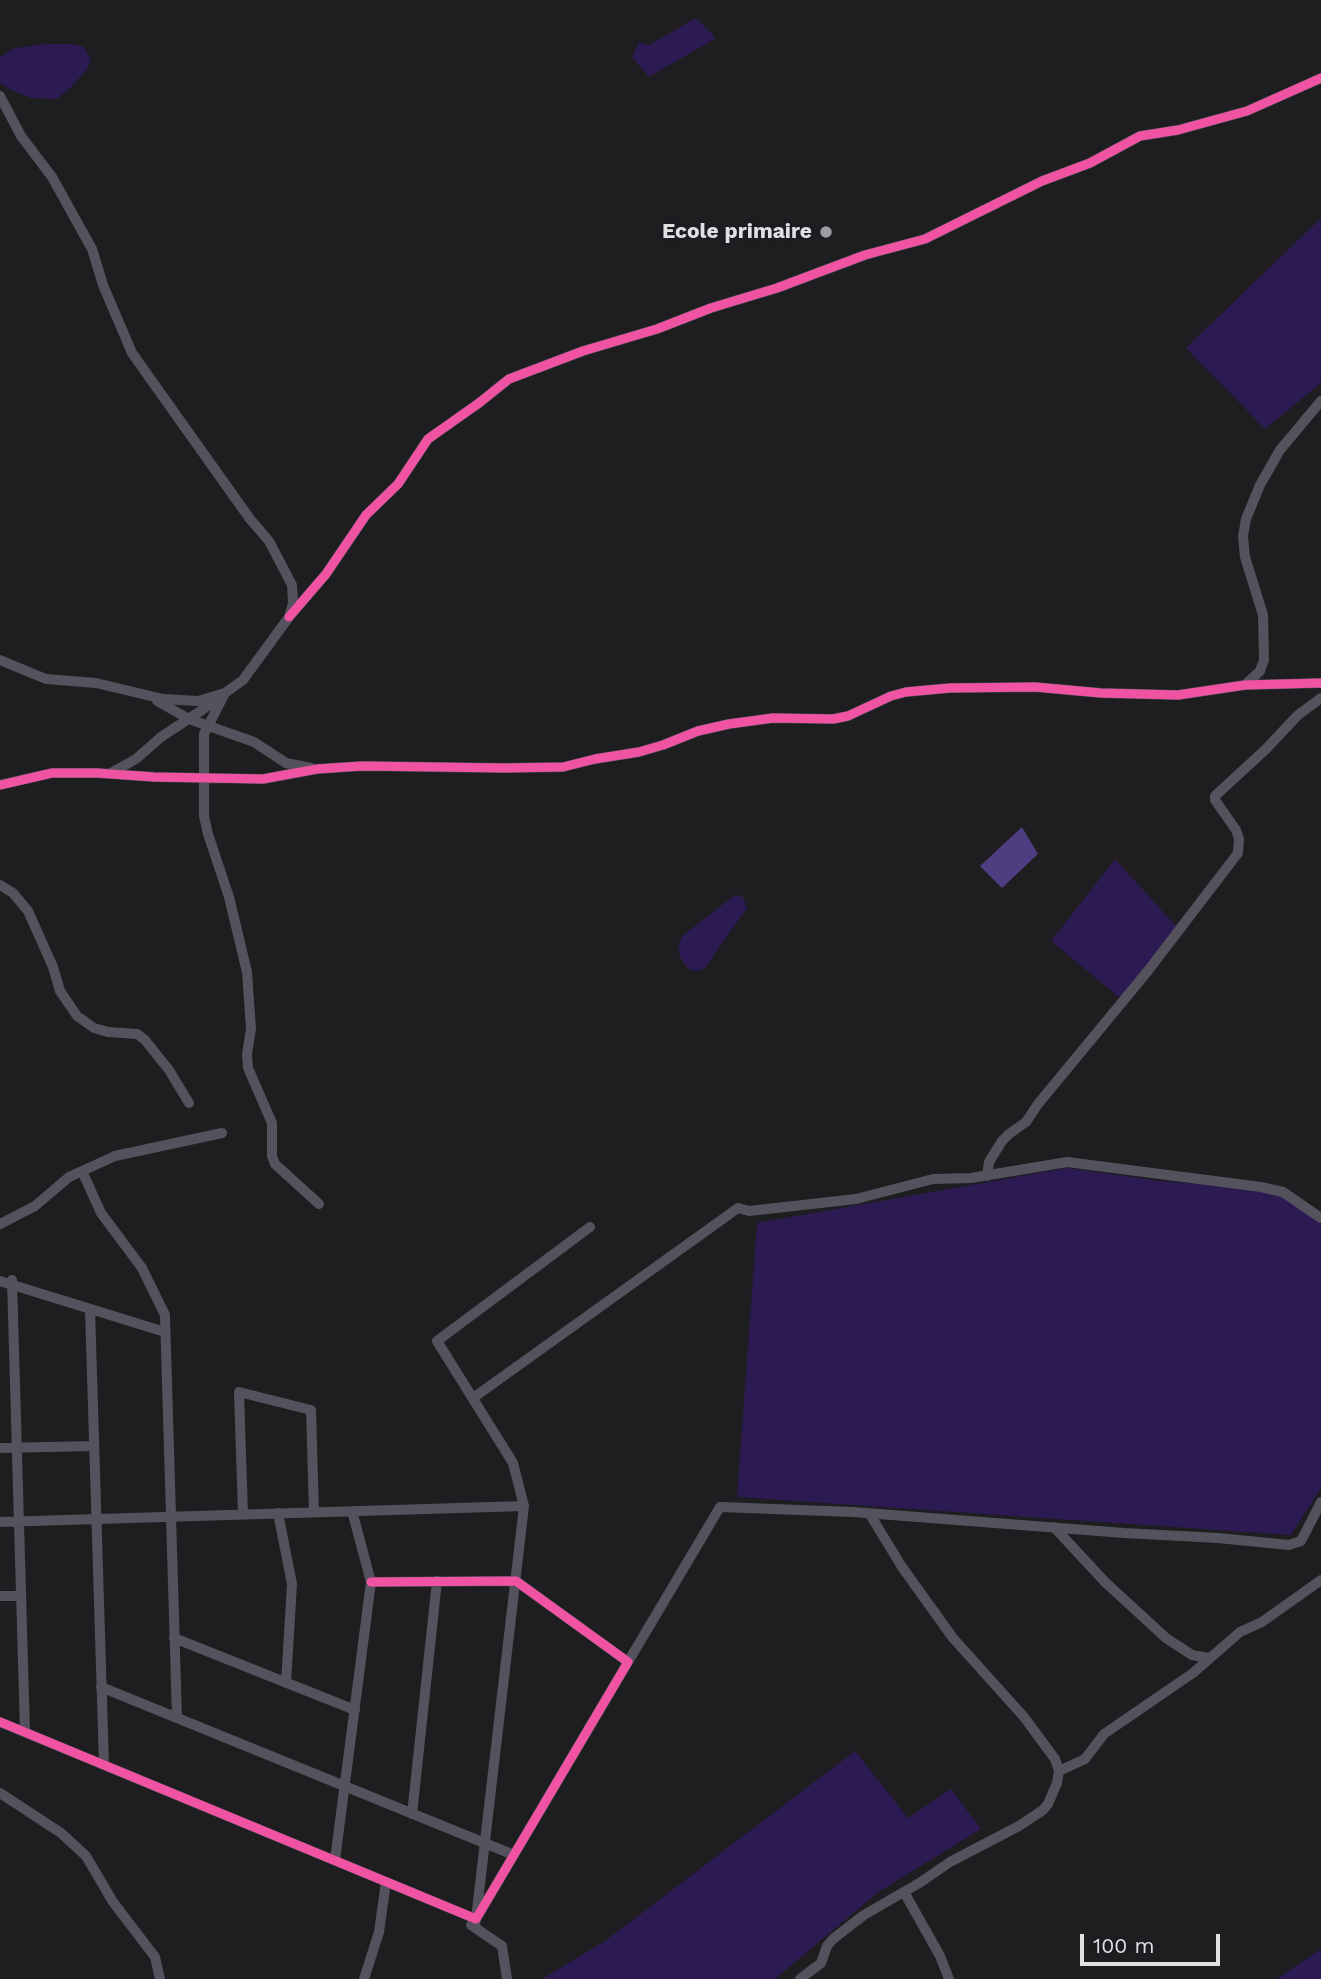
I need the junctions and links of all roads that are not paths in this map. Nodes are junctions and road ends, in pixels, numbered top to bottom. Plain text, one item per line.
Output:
1 (1321, 78) edge
2 (0, 96) edge
3 (1321, 401) edge
4 (289, 617) junction
5 (0, 660) edge
6 (1321, 682) edge
7 (1245, 685) junction
8 (225, 693) junction
9 (145, 694) junction
10 (1321, 698) edge
11 (189, 719) junction
12 (207, 726) junction
13 (317, 769) junction
14 (109, 774) junction
15 (204, 778) junction
16 (0, 785) edge
17 (0, 885) edge
18 (189, 1103) dead end
19 (222, 1133) dead end
20 (82, 1171) junction
21 (987, 1176) junction
22 (318, 1204) dead end
23 (1321, 1218) edge
24 (0, 1224) edge
25 (590, 1227) dead end
26 (8, 1282) edge
27 (90, 1309) junction
28 (165, 1332) junction
29 (472, 1398) junction
30 (94, 1446) junction
31 (0, 1448) edge
32 (17, 1448) junction
33 (1321, 1503) edge
34 (524, 1506) junction
35 (352, 1511) junction
36 (314, 1512) junction
37 (278, 1513) junction
38 (869, 1513) junction
39 (243, 1514) junction
40 (170, 1517) junction
41 (96, 1519) junction
42 (19, 1521) junction
43 (0, 1522) edge
44 (1054, 1527) junction
45 (1321, 1580) edge
46 (437, 1581) junction
47 (516, 1581) junction
48 (371, 1582) junction
49 (0, 1596) edge
50 (21, 1596) junction
51 (174, 1638) junction
52 (1208, 1658) junction
53 (628, 1662) junction
54 (286, 1683) junction
55 (101, 1687) junction
56 (355, 1710) junction
57 (177, 1718) junction
58 (0, 1722) edge
59 (26, 1732) junction
60 (104, 1765) junction
61 (1059, 1771) junction
62 (345, 1786) junction
63 (0, 1793) edge
64 (412, 1814) junction
65 (485, 1843) junction
66 (514, 1855) junction
67 (335, 1860) junction
68 (386, 1882) junction
69 (904, 1892) junction
70 (463, 1920) dead end
71 (475, 1923) junction
72 (160, 1979) edge
73 (364, 1979) edge
74 (507, 1979) edge
75 (800, 1979) edge
76 (949, 1979) edge

1 - 4 street
2 - 4 street
3 - 7 street
4 - 8 street
5 - 9 street
6 - 7 street
7 - 13 street
8 - 9 street
8 - 11 street
8 - 12 street
9 - 11 street
10 - 21 street
11 - 12 street
11 - 14 street
12 - 13 street
12 - 15 street
13 - 15 street
14 - 15 street
14 - 16 street
15 - 22 street
17 - 18 street
19 - 20 street
20 - 24 street
20 - 28 street
21 - 23 street
21 - 29 street
25 - 29 street
26 - 27 street
26 - 32 street
27 - 28 street
27 - 30 street
28 - 40 street
29 - 34 street
30 - 32 street
30 - 41 street
31 - 32 street
32 - 42 street
33 - 44 street
34 - 35 street
34 - 47 street
35 - 36 street
35 - 48 street
36 - 37 street
36 - 39 street
37 - 39 street
37 - 54 street
38 - 44 street
38 - 53 street
38 - 61 street
39 - 40 street
40 - 41 street
40 - 51 street
41 - 42 street
41 - 55 street
42 - 43 street
42 - 50 street
44 - 52 street
45 - 52 street
46 - 47 street
46 - 48 street
46 - 64 street
47 - 53 street
47 - 65 street
48 - 56 street
49 - 50 street
50 - 59 street
51 - 54 street
51 - 57 street
52 - 61 street
53 - 66 street
54 - 56 street
55 - 57 street
55 - 60 street
56 - 62 street
57 - 62 street
58 - 59 street
59 - 60 street
60 - 67 street
61 - 69 street
62 - 64 street
62 - 67 street
63 - 72 street
64 - 65 street
65 - 66 street
65 - 71 street
66 - 71 street
67 - 68 street
68 - 71 street
68 - 73 street
69 - 75 street
69 - 76 street
70 - 71 street
71 - 74 street

